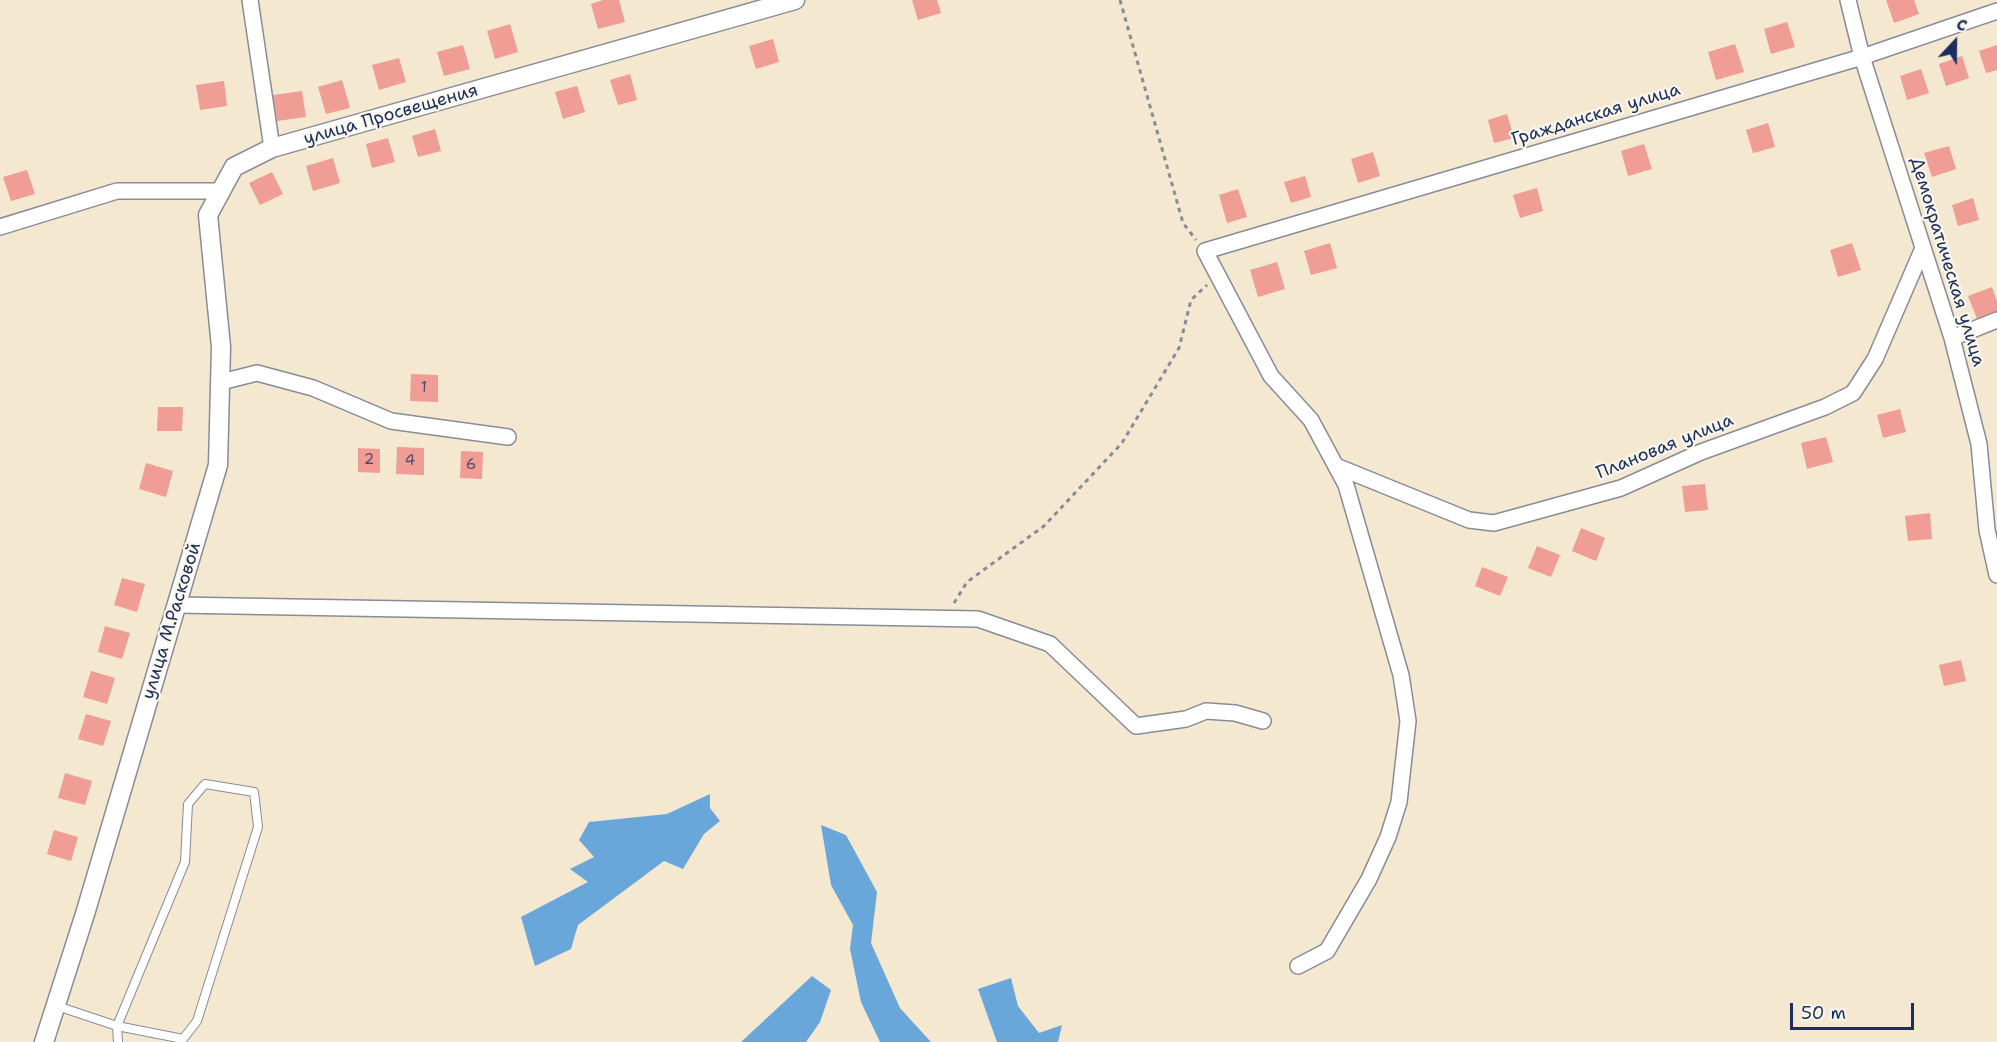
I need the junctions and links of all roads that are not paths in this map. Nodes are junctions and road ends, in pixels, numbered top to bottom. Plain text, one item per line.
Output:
1 (250, 0) edge
2 (795, 0) edge
3 (1848, 0) edge
4 (1997, 11) edge
5 (1862, 57) junction
6 (272, 148) junction
7 (221, 191) junction
8 (0, 227) edge
9 (1923, 248) junction
10 (1997, 320) edge
11 (1952, 338) junction
12 (220, 382) junction
13 (508, 437) dead end
14 (1336, 466) junction
15 (1997, 575) edge
16 (177, 605) junction
17 (1263, 721) dead end
18 (1298, 966) dead end
19 (56, 1006) junction
20 (117, 1026) junction
21 (185, 1041) edge
22 (44, 1042) edge
23 (118, 1042) edge

1 - 6 street
2 - 6 street, улица Просвещения
3 - 5 street, Демократическая улица
4 - 5 street, Гражданская улица
5 - 9 street, Демократическая улица
5 - 14 street, Гражданская улица
6 - 7 street, улица Просвещения
7 - 8 street
7 - 12 street, улица М.Расковой
9 - 11 street, Демократическая улица
9 - 14 street, Плановая улица
10 - 11 street
11 - 15 street, Демократическая улица
12 - 13 street
12 - 16 street, улица М.Расковой
14 - 18 street
16 - 17 street
16 - 19 street, улица М.Расковой
19 - 20 lane
19 - 22 street, улица М.Расковой
20 - 21 lane
20 - 21 lane
20 - 23 lane

